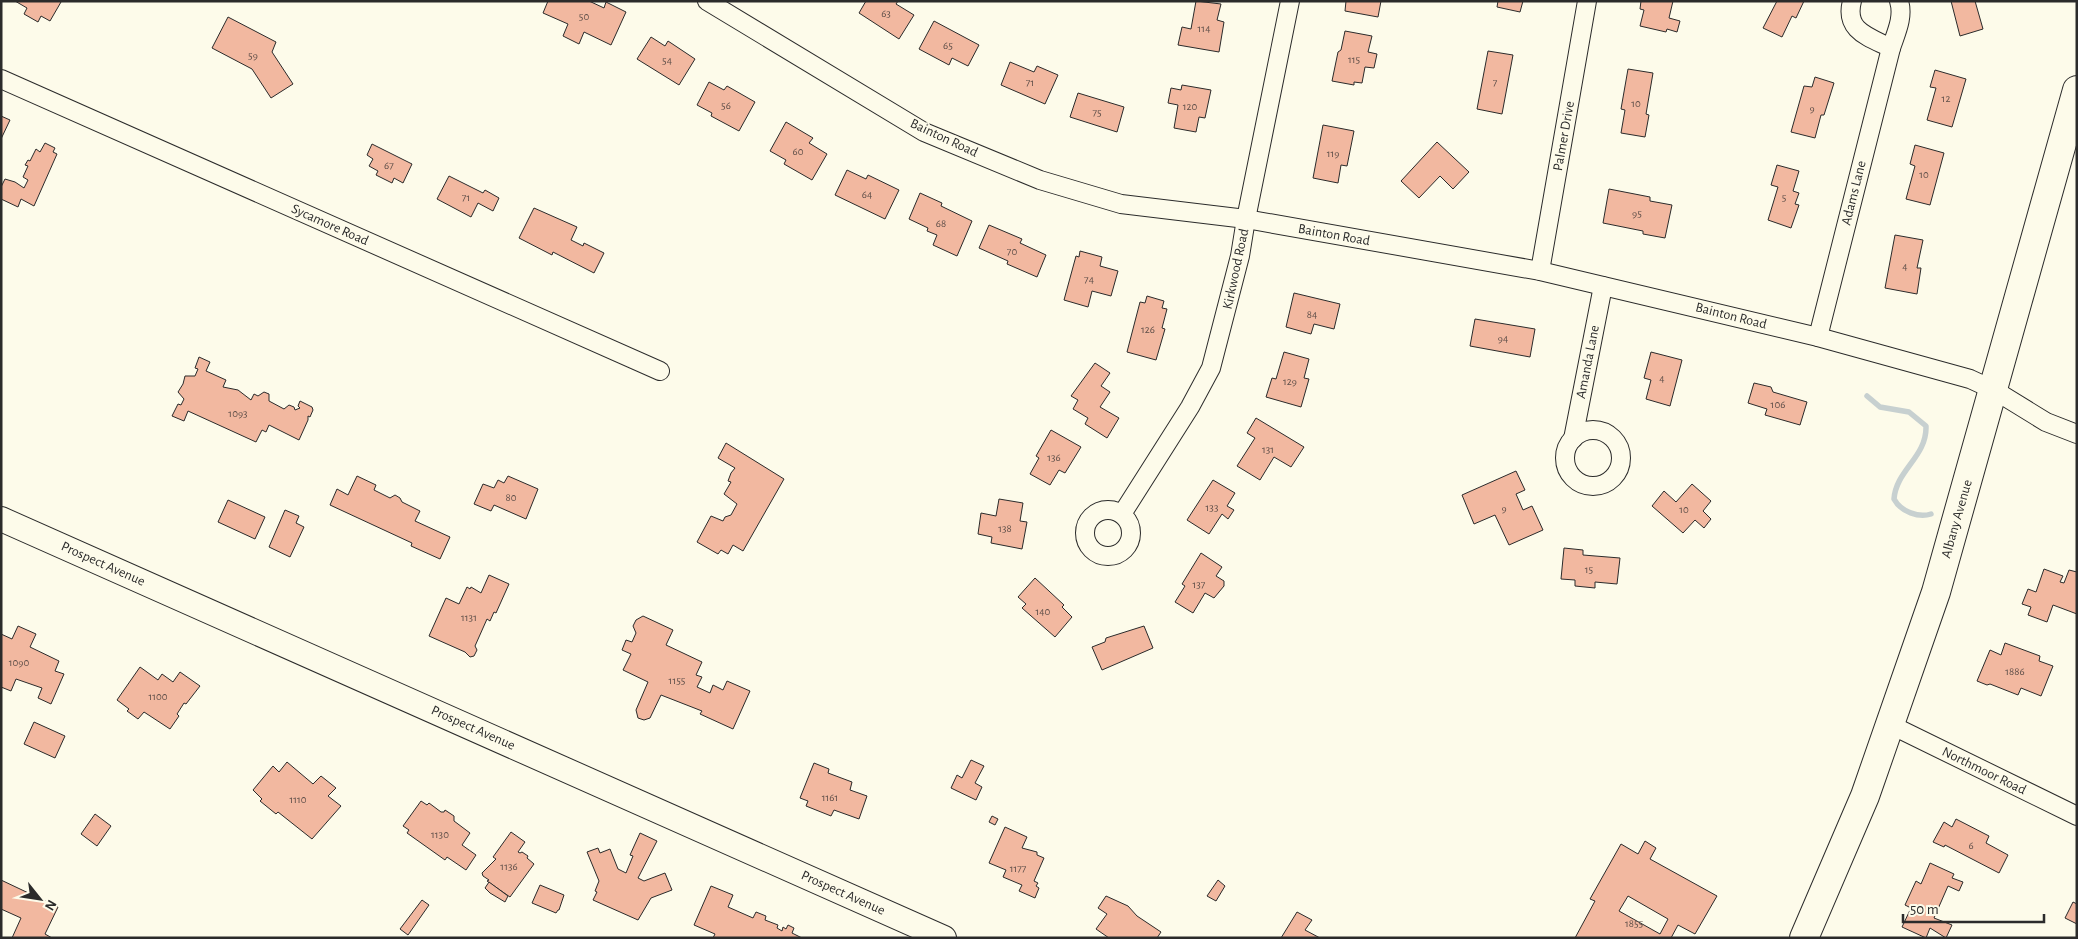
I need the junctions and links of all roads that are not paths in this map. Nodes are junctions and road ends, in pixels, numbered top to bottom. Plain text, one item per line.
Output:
1 (707, 1) edge
2 (1290, 1) edge
3 (1587, 1) edge
4 (1852, 1) edge
5 (1899, 1) edge
6 (1891, 48) junction
7 (1, 79) edge
8 (2077, 90) edge
9 (1246, 219) junction
10 (1540, 271) junction
11 (1603, 286) junction
12 (1818, 337) junction
13 (660, 371) dead end
14 (1994, 390) junction
15 (2077, 434) edge
16 (1573, 439) dead end
17 (1122, 514) dead end
18 (1, 519) edge
19 (1891, 726) junction
20 (2077, 816) edge
21 (944, 938) edge
22 (1804, 938) edge

1 - 9 street, Bainton Road
2 - 9 street, Kirkwood Road
3 - 10 street, Palmer Drive
4 - 6 street
5 - 6 street, Adams Lane
6 - 12 street, Adams Lane
7 - 13 street, Sycamore Road
8 - 14 highway, Albany Avenue
9 - 10 street, Bainton Road
9 - 17 street, Kirkwood Road
10 - 11 street, Bainton Road
11 - 12 street, Bainton Road
11 - 16 street, Amanda Lane
12 - 14 street, Bainton Road
14 - 15 street, Bainton Road
14 - 19 highway, Albany Avenue
18 - 21 main road, Prospect Avenue
19 - 20 street, Northmoor Road
19 - 22 highway, Albany Avenue

